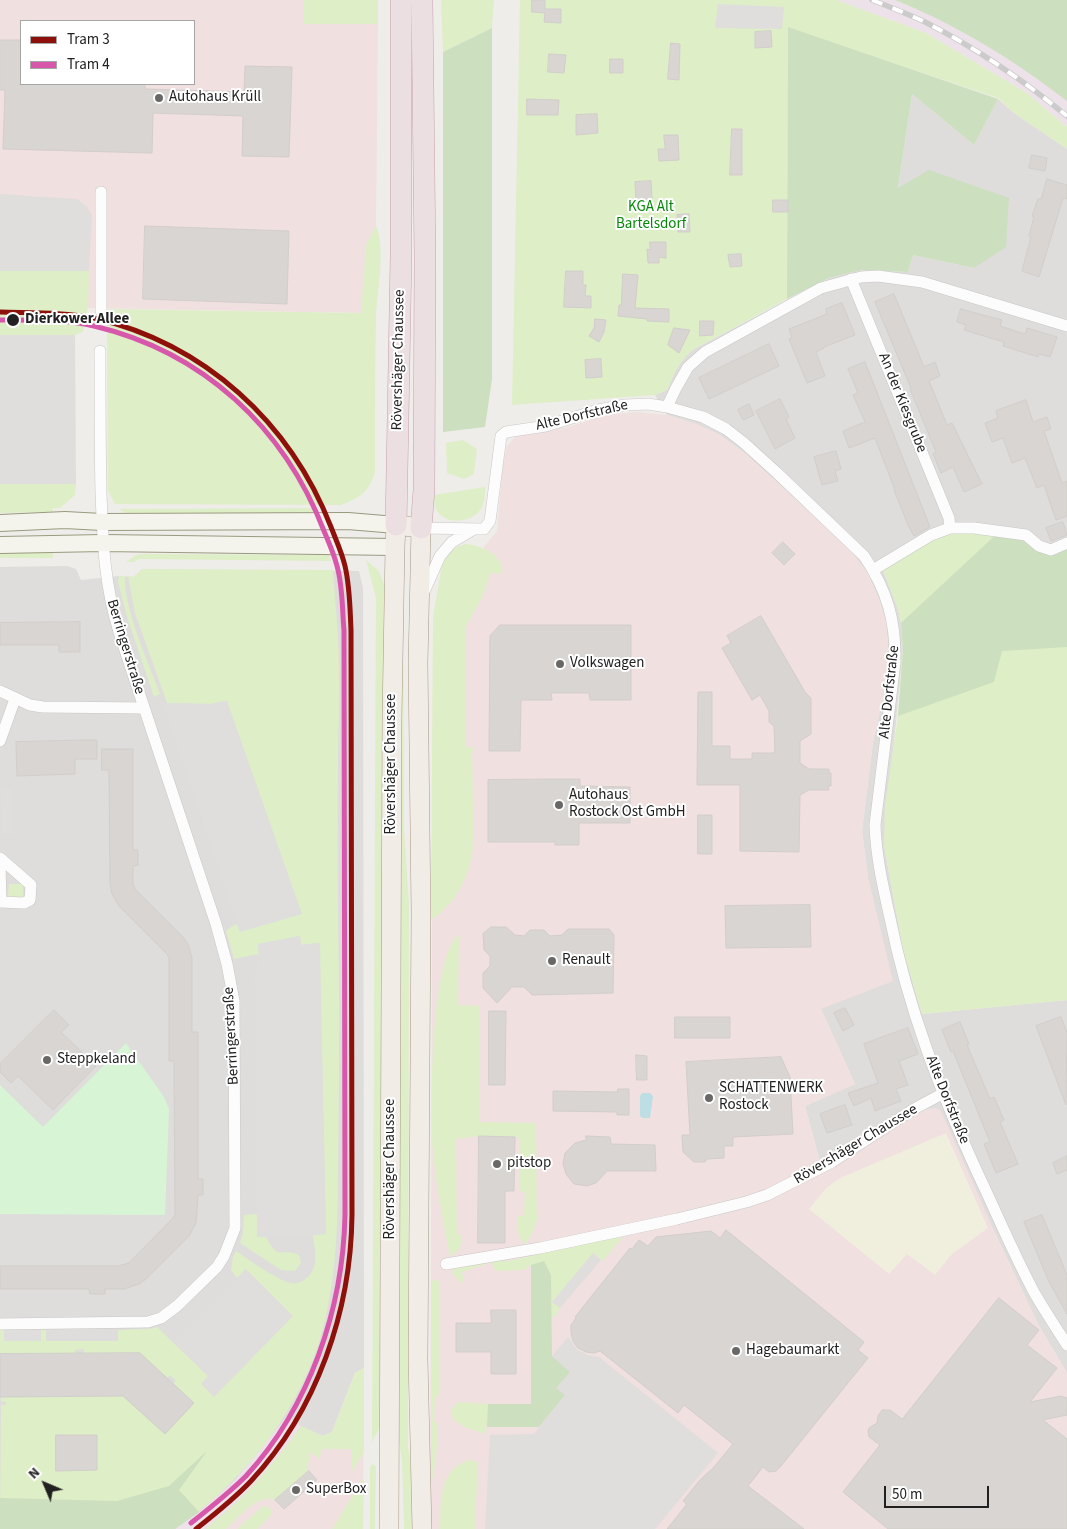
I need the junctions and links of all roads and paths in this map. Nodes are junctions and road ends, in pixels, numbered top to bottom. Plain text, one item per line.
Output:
1 (401, 0) edge
2 (422, 0) edge
3 (101, 192) dead end
4 (851, 279) junction
5 (101, 311) dead end
6 (1067, 326) edge
7 (100, 351) dead end
8 (667, 407) junction
9 (102, 522) junction
10 (0, 523) edge
11 (396, 525) junction
12 (421, 528) junction
13 (950, 528) junction
14 (474, 529) junction
15 (103, 542) junction
16 (1067, 543) edge
17 (0, 545) edge
18 (395, 547) junction
19 (873, 570) junction
20 (419, 602) junction
21 (0, 691) edge
22 (15, 699) junction
23 (144, 708) junction
24 (0, 741) edge
25 (0, 858) edge
26 (0, 865) edge
27 (942, 1094) junction
28 (446, 1264) dead end
29 (0, 1324) edge
30 (1067, 1345) edge
31 (389, 1529) edge
32 (422, 1529) edge

1 - 11 highway, Rövershäger Chaussee
2 - 12 highway, Rövershäger Chaussee
3 - 5 street
4 - 6 street
4 - 8 street
4 - 13 street, An der Kiesgrube
7 - 9 street
8 - 14 street, Alte Dorfstraße
8 - 19 street, Alte Dorfstraße
9 - 10 main road
9 - 11 main road
9 - 15 street, Berringerstraße
11 - 12 main road
11 - 18 main road, Rövershäger Chaussee
12 - 14 street
12 - 18 main road
12 - 20 main road, Rövershäger Chaussee
13 - 16 street
13 - 19 street
14 - 20 street, Rövershäger Chaussee
15 - 17 main road
15 - 18 main road
15 - 23 street, Berringerstraße
18 - 31 main road, Rövershäger Chaussee
19 - 27 street, Alte Dorfstraße
20 - 32 main road, Rövershäger Chaussee
21 - 22 street
22 - 23 street
22 - 24 street
23 - 29 street, Berringerstraße
25 - 26 street
27 - 28 street, Rövershäger Chaussee
27 - 30 street, Alte Dorfstraße

